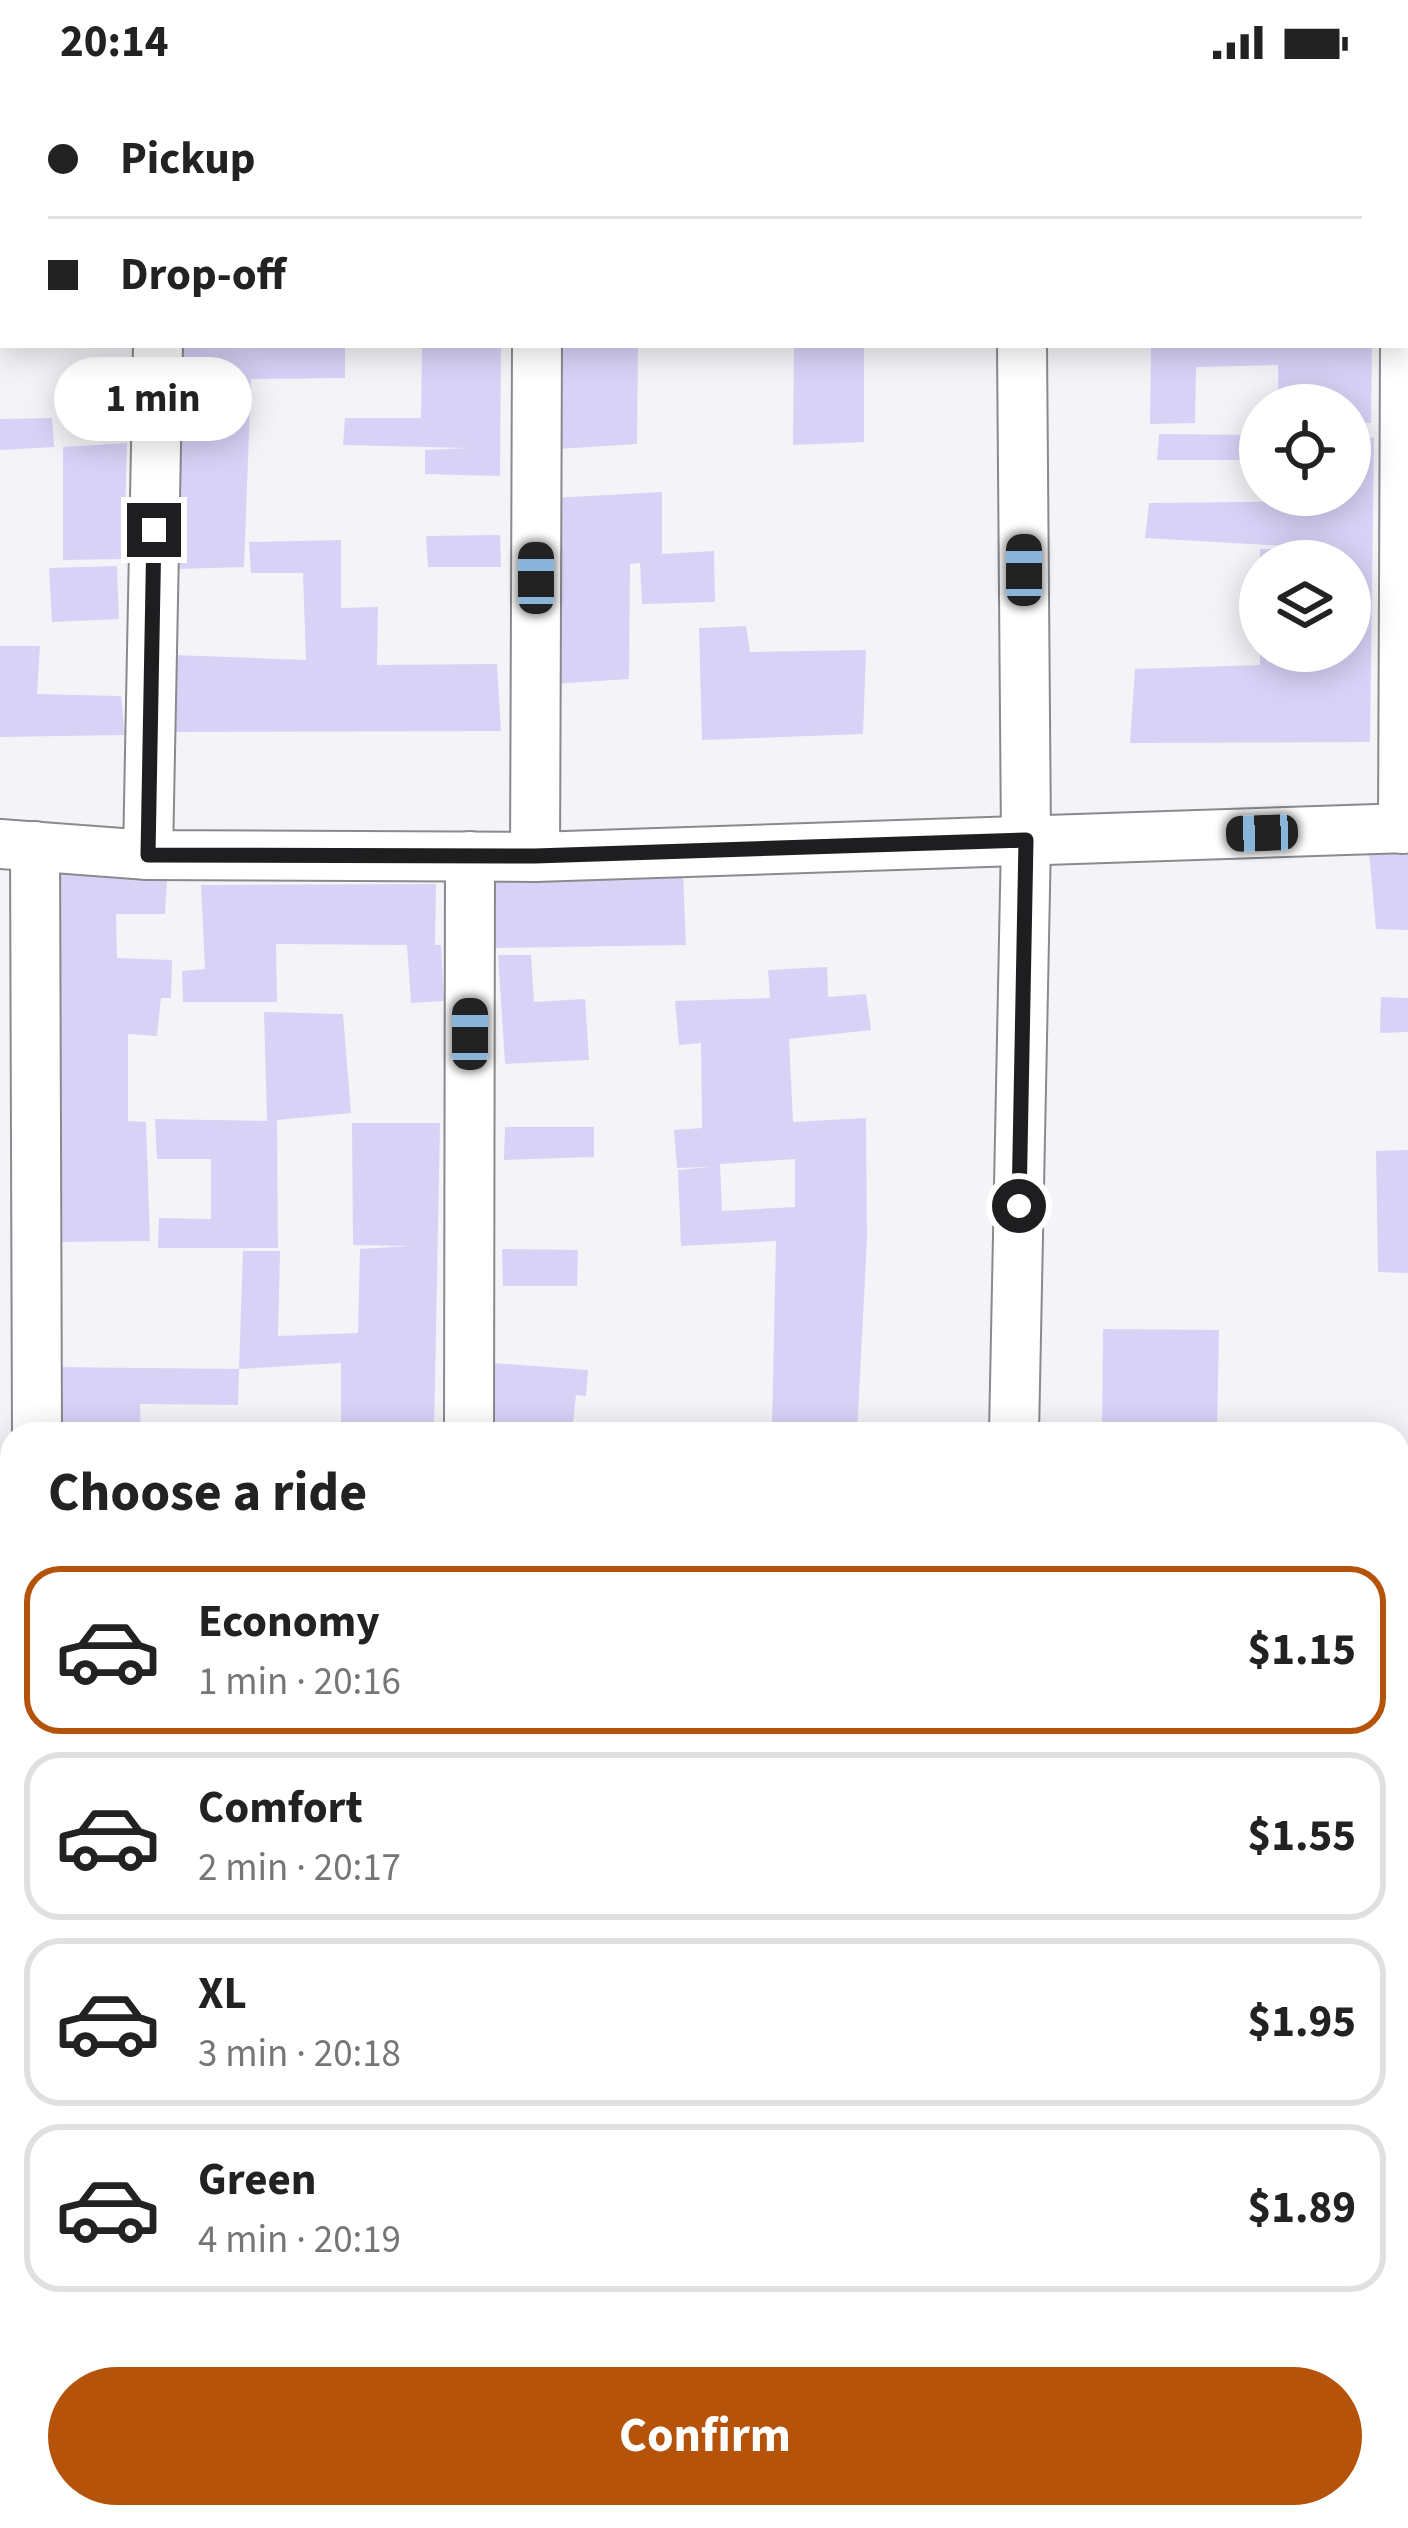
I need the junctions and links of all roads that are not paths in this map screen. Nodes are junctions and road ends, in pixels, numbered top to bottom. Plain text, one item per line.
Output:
1 (158, 348) edge
2 (537, 348) edge
3 (1022, 348) edge
4 (1405, 348) edge
5 (1406, 828) edge
6 (1026, 840) junction
7 (17, 845) edge
8 (148, 855) junction
9 (470, 856) junction
10 (535, 856) junction
11 (37, 1422) edge
12 (469, 1422) edge
13 (1014, 1422) edge

1 - 8 street
2 - 10 street
3 - 6 street
4 - 5 street
5 - 6 street
6 - 10 street
6 - 13 street
7 - 8 street
7 - 11 street
8 - 9 street
9 - 10 street
9 - 12 street

